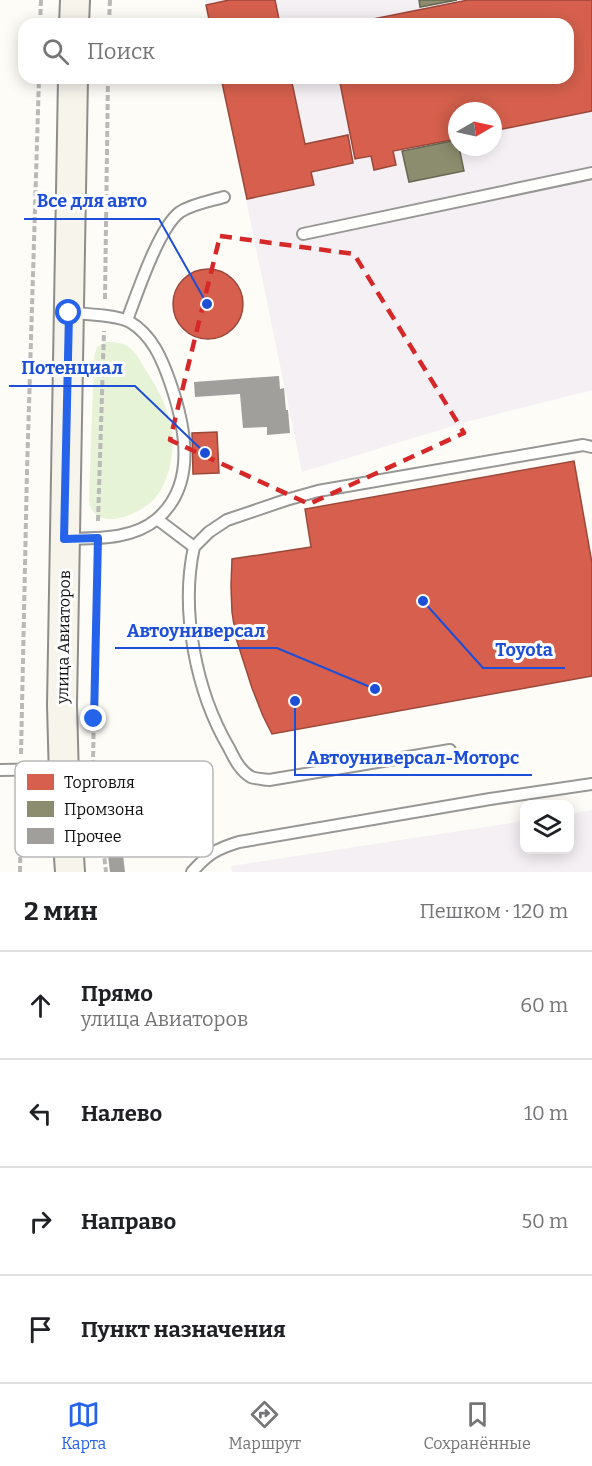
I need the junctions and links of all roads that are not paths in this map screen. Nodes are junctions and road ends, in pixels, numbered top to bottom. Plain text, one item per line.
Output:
1 (75, 0) edge
2 (74, 18) edge
3 (73, 84) edge
4 (592, 173) edge
5 (224, 197) dead end
6 (303, 234) dead end
7 (69, 313) junction
8 (127, 320) junction
9 (592, 447) edge
10 (157, 519) junction
11 (64, 539) junction
12 (194, 548) junction
13 (450, 750) dead end
14 (63, 761) edge
15 (592, 784) edge
16 (213, 853) edge
17 (68, 857) edge
18 (206, 857) edge
19 (70, 872) edge
20 (192, 872) edge

1 - 2 main road
3 - 7 main road, улица Авиаторов
4 - 6 lane
5 - 8 lane
7 - 8 lane
7 - 11 main road, улица Авиаторов
8 - 10 lane
9 - 12 lane
10 - 11 lane
10 - 12 lane
11 - 14 main road, улица Авиаторов
12 - 13 lane
15 - 16 lane
17 - 19 main road, улица Авиаторов
18 - 20 lane

